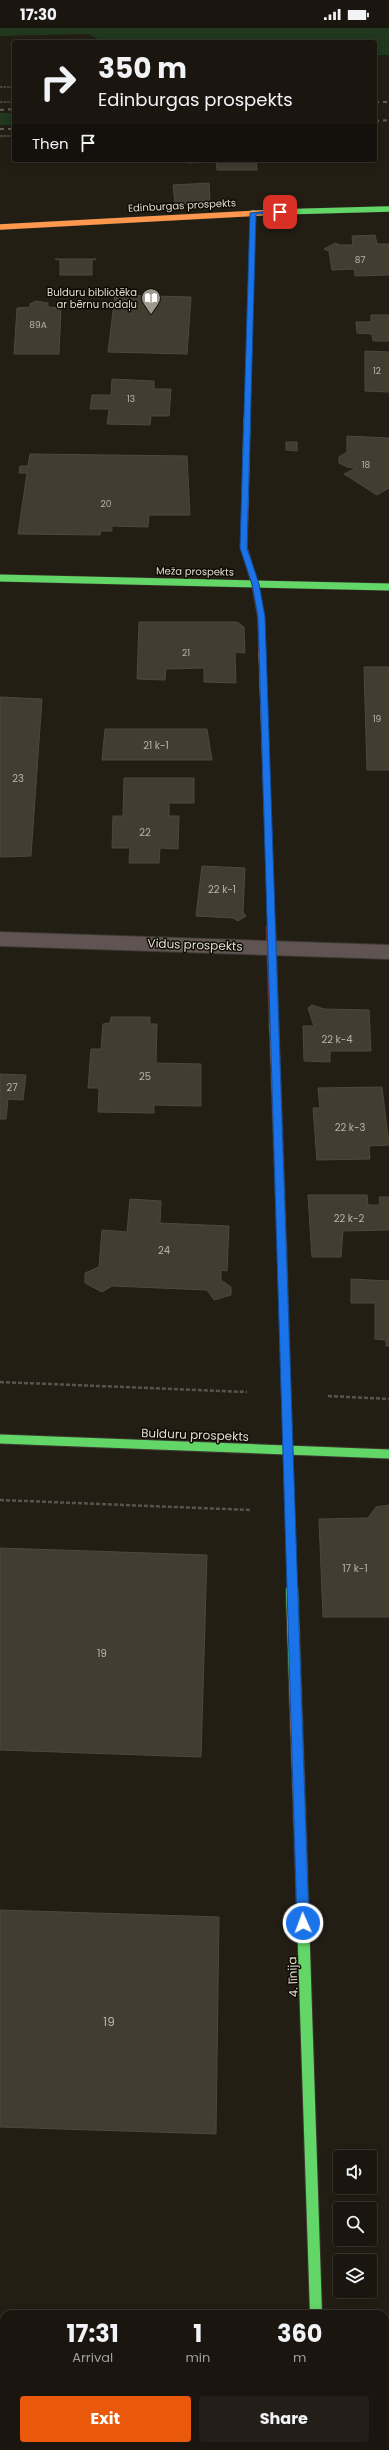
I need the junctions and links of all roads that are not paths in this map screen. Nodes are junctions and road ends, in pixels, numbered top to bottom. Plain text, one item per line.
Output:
1 (389, 209) edge
2 (253, 213) junction
3 (0, 227) edge
4 (0, 578) edge
5 (255, 584) junction
6 (389, 587) edge
7 (0, 939) edge
8 (272, 948) junction
9 (389, 952) edge
10 (0, 1439) edge
11 (288, 1451) junction
12 (389, 1454) edge
13 (316, 2310) edge

1 - 2 street, Edinburgas prospekts
2 - 3 street, Edinburgas prospekts
2 - 5 street, 4. līnija
4 - 5 street, Meža prospekts
5 - 6 street, Meža prospekts
5 - 8 street, 4. līnija
7 - 8 street, Vidus prospekts
8 - 9 street, Vidus prospekts
8 - 11 street, 4. līnija
10 - 11 street, Bulduru prospekts
11 - 12 street, Bulduru prospekts
11 - 13 street, 4. līnija

